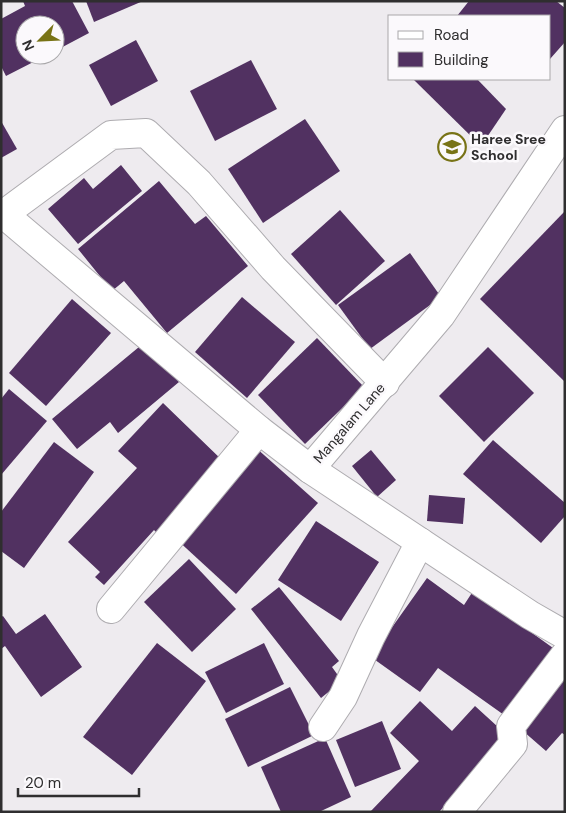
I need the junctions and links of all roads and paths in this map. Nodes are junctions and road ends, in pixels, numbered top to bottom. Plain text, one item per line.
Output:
1 (565, 130) edge
2 (2, 213) edge
3 (384, 382) junction
4 (259, 430) junction
5 (310, 469) junction
6 (420, 542) junction
7 (111, 609) dead end
8 (565, 635) edge
9 (565, 654) edge
10 (323, 727) dead end
11 (457, 812) edge

1 - 3 street, Mangalam Lane
2 - 3 street
2 - 4 street
3 - 5 street, Mangalam Lane
4 - 5 street
4 - 7 street
5 - 6 street, Mangalam Lane
6 - 8 street, Mangalam Lane
6 - 10 street
9 - 11 street

